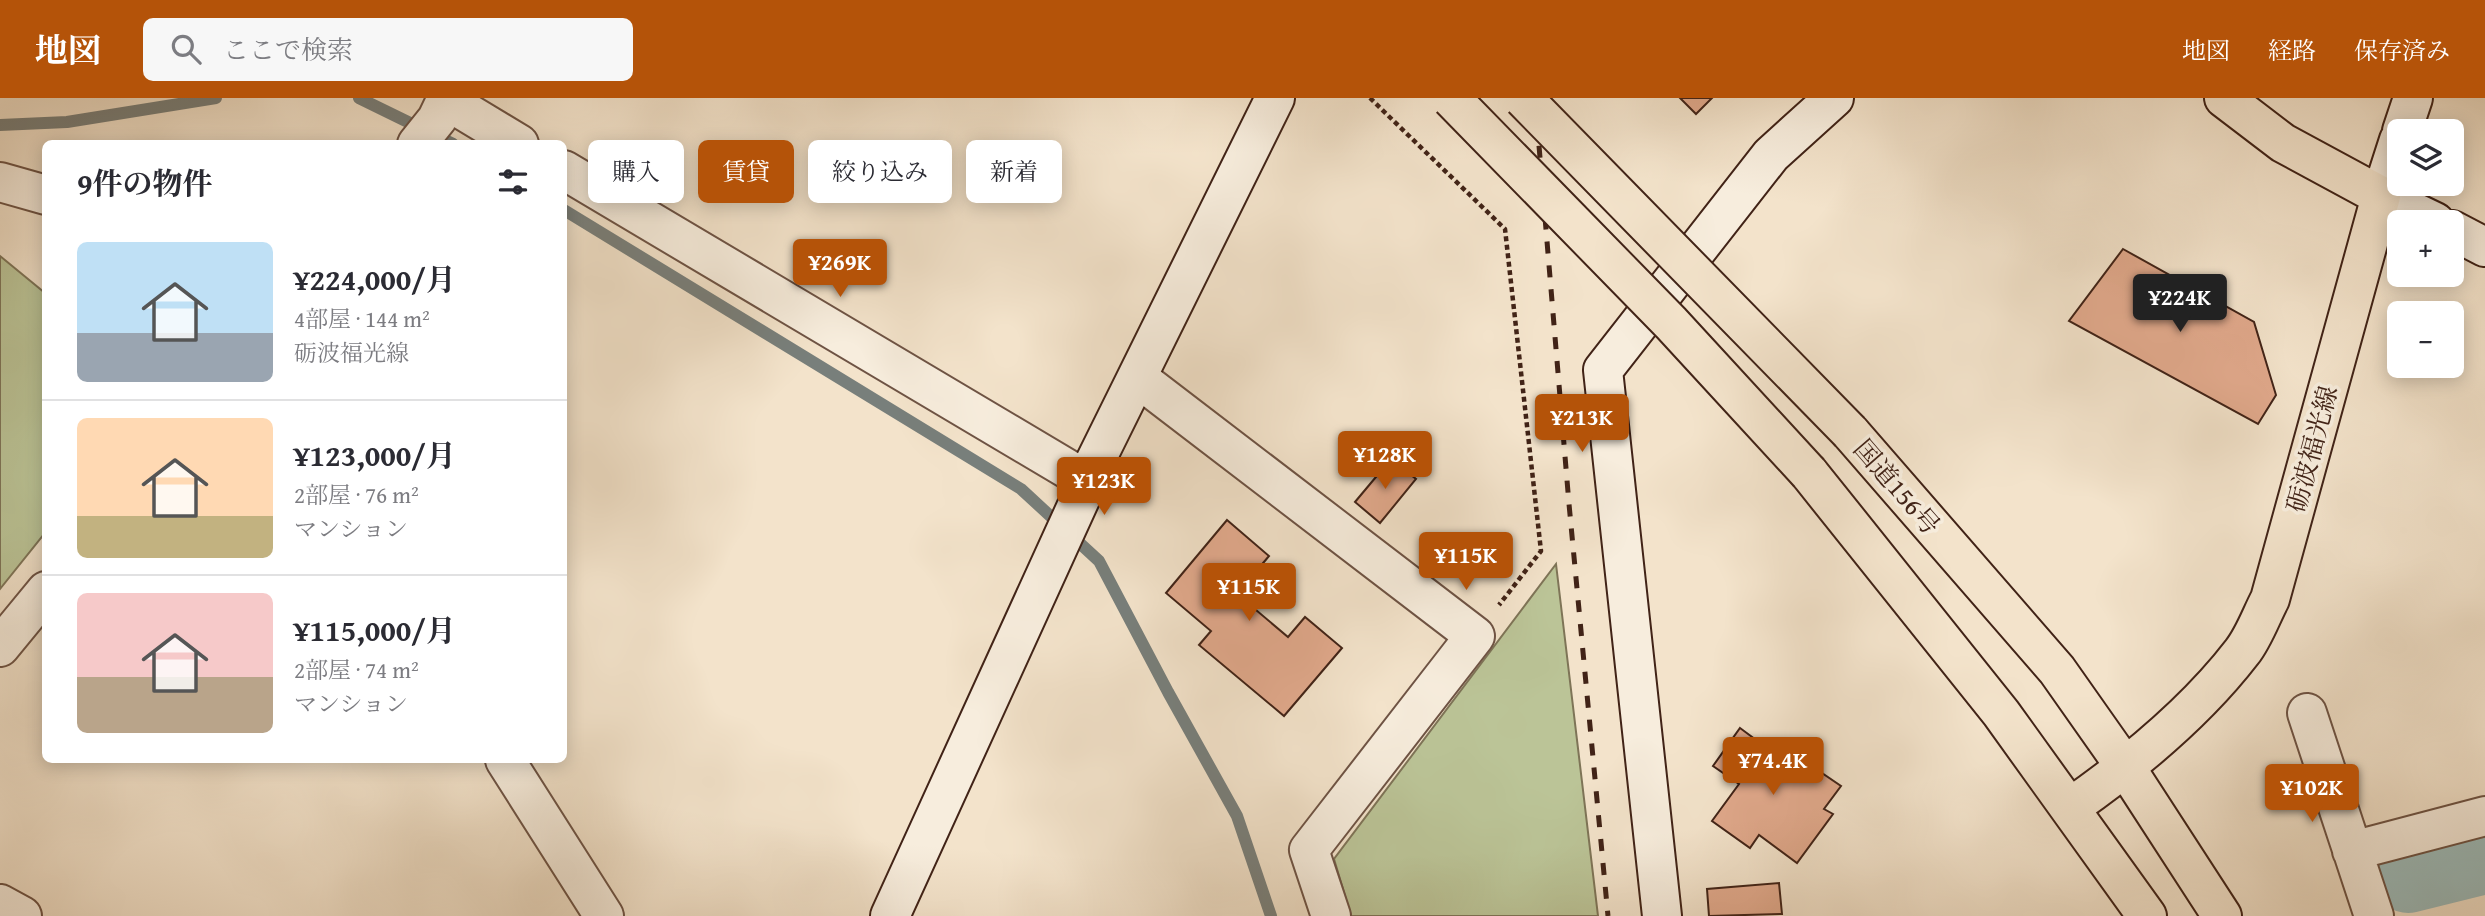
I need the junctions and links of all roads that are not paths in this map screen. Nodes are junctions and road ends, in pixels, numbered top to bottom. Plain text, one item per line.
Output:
1 (1275, 98) edge
2 (1451, 98) edge
3 (1523, 98) edge
4 (1834, 98) edge
5 (2224, 98) edge
6 (2413, 98) edge
7 (447, 99) edge
8 (2406, 119) edge
9 (420, 140) edge
10 (513, 140) edge
11 (567, 172) edge
12 (2387, 177) edge
13 (0, 182) edge
14 (42, 193) edge
15 (2381, 195) junction
16 (2411, 210) edge
17 (2464, 236) edge
18 (2485, 247) edge
19 (1139, 378) junction
20 (1086, 480) junction
21 (42, 597) edge
22 (0, 647) edge
23 (2307, 713) dead end
24 (507, 763) edge
25 (2126, 768) junction
26 (2071, 807) junction
27 (2485, 816) edge
28 (2352, 851) junction
29 (0, 904) edge
30 (22, 916) edge
31 (604, 916) edge
32 (890, 916) edge
33 (1331, 916) edge
34 (1662, 916) edge
35 (2147, 916) edge
36 (2222, 916) edge
37 (2374, 916) edge

1 - 19 street
2 - 26 main road, bridge
3 - 25 main road, 国道156号, bridge
4 - 34 street
5 - 15 main road
6 - 8 street
7 - 9 street
7 - 10 street
11 - 20 street
12 - 15 street
13 - 14 street
15 - 16 street
15 - 25 main road, 砺波福光線
17 - 18 street
19 - 20 street
19 - 33 street
20 - 32 street
21 - 22 street
23 - 28 street
24 - 31 street
25 - 26 main road, 砺波福光線
25 - 36 main road, 国道156号
26 - 35 main road
27 - 28 street
28 - 37 street
29 - 30 street

